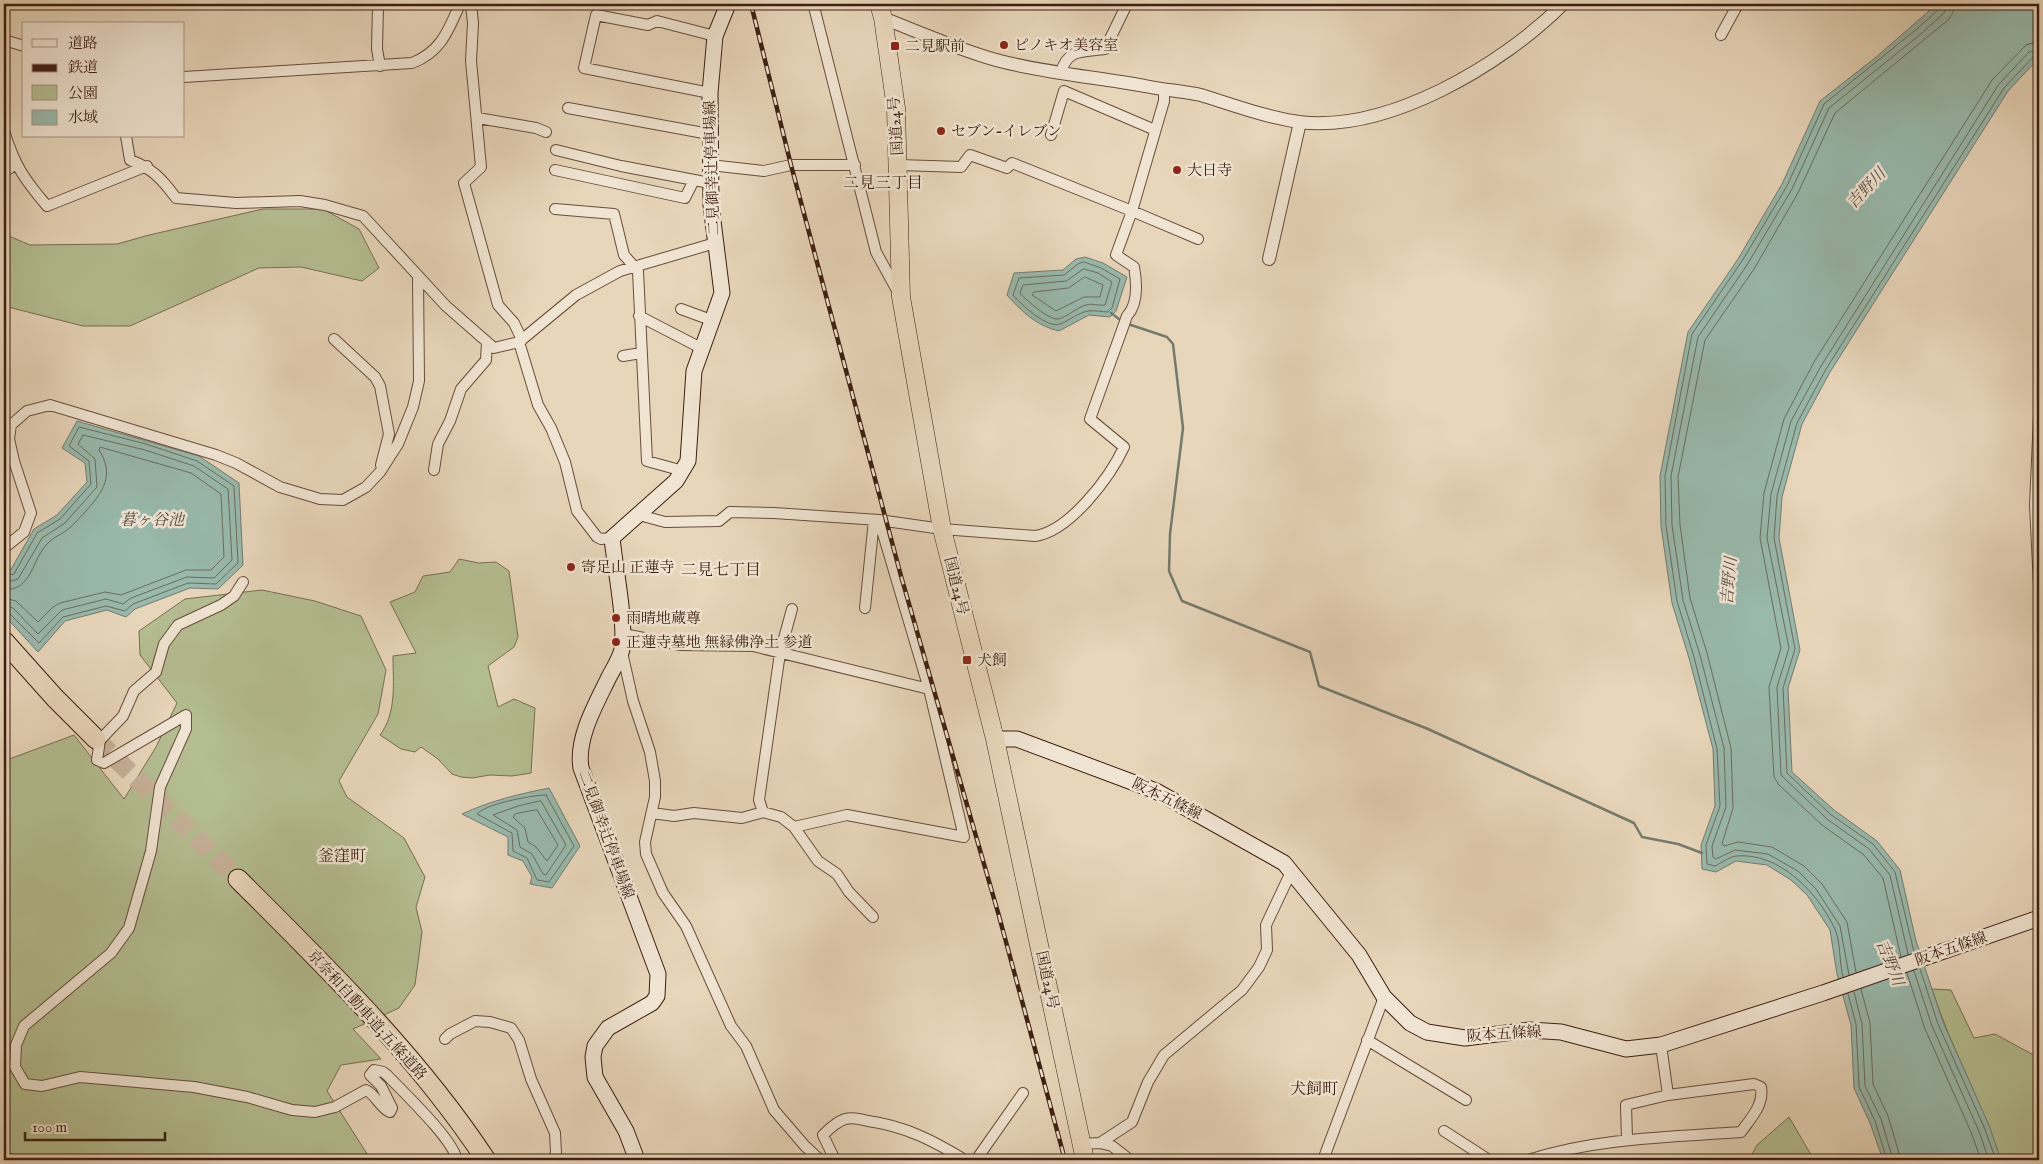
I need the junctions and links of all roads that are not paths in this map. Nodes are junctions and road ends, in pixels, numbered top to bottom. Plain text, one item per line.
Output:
1 (378, 4) edge
2 (460, 4) edge
3 (471, 4) edge
4 (728, 4) edge
5 (811, 4) edge
6 (1126, 4) edge
7 (1563, 4) edge
8 (1738, 4) edge
9 (881, 11) edge
10 (1722, 35) dead end
11 (715, 36) junction
12 (4, 40) edge
13 (22, 45) edge
14 (380, 66) junction
15 (1061, 72) junction
16 (185, 77) edge
17 (1164, 91) junction
18 (710, 93) junction
19 (568, 108) dead end
20 (478, 118) junction
21 (1300, 122) junction
22 (1155, 130) junction
23 (4, 131) edge
24 (546, 132) dead end
25 (709, 134) junction
26 (1051, 134) dead end
27 (126, 138) edge
28 (556, 150) dead end
29 (16, 164) junction
30 (710, 165) junction
31 (855, 165) junction
32 (899, 165) junction
33 (147, 166) junction
34 (555, 170) dead end
35 (4, 172) edge
36 (694, 180) junction
37 (710, 182) junction
38 (555, 209) dead end
39 (1132, 210) junction
40 (1198, 240) dead end
41 (715, 243) junction
42 (1269, 259) dead end
43 (633, 266) junction
44 (418, 277) junction
45 (901, 297) junction
46 (681, 308) dead end
47 (639, 316) junction
48 (711, 320) junction
49 (334, 338) dead end
50 (521, 341) junction
51 (487, 342) junction
52 (701, 348) junction
53 (641, 353) junction
54 (623, 356) dead end
55 (2039, 416) edge
56 (434, 470) dead end
57 (683, 471) junction
58 (379, 473) junction
59 (640, 515) junction
60 (877, 520) junction
61 (942, 529) junction
62 (612, 538) junction
63 (4, 548) edge
64 (243, 582) dead end
65 (2039, 586) edge
66 (865, 608) dead end
67 (792, 609) dead end
68 (623, 634) junction
69 (4, 641) edge
70 (622, 652) junction
71 (780, 653) junction
72 (930, 689) junction
73 (96, 739) tunnel mouth
74 (995, 739) junction
75 (763, 812) junction
76 (652, 813) junction
77 (794, 826) junction
78 (1291, 872) junction
79 (238, 879) tunnel mouth
80 (873, 917) dead end
81 (2039, 918) edge
82 (1384, 997) junction
83 (445, 1039) dead end
84 (1367, 1040) junction
85 (1660, 1046) junction
86 (1023, 1093) dead end
87 (1668, 1095) junction
88 (1466, 1100) dead end
89 (1444, 1131) dead end
90 (1627, 1139) junction
91 (1100, 1143) junction
92 (1084, 1152) edge
93 (457, 1160) edge
94 (486, 1160) edge
95 (553, 1160) edge
96 (637, 1160) edge
97 (820, 1160) edge
98 (833, 1160) edge
99 (965, 1160) edge
100 (976, 1160) edge
101 (1130, 1160) edge
102 (1323, 1160) edge
103 (1489, 1160) edge
104 (1528, 1160) edge

1 - 14 street
2 - 14 street
3 - 20 street
4 - 11 main road, 二見御幸辻停車場線
5 - 31 street
6 - 15 street
7 - 21 street
8 - 10 street
9 - 15 street
9 - 32 highway, 国道24号
11 - 18 main road, 二見御幸辻停車場線
11 - 18 street
12 - 13 street
14 - 16 street
15 - 17 street
17 - 21 street
17 - 22 street
18 - 25 main road, 二見御幸辻停車場線
19 - 25 street
20 - 24 street
20 - 50 street
21 - 42 street
22 - 26 street
22 - 39 street
23 - 29 street
25 - 30 main road, 二見御幸辻停車場線
27 - 33 street
28 - 36 street
29 - 33 street
29 - 35 street
30 - 31 street
30 - 37 main road, 二見御幸辻停車場線
31 - 45 street
32 - 39 street
32 - 45 highway, 国道24号
33 - 44 street
34 - 36 street
36 - 37 street
37 - 41 main road, 二見御幸辻停車場線
38 - 43 street
39 - 40 street
39 - 61 street
41 - 43 street
41 - 48 main road, 二見御幸辻停車場線
43 - 47 street
43 - 50 street
44 - 51 street
44 - 58 street
45 - 61 highway, 国道24号
46 - 48 street
47 - 52 street
47 - 53 street
48 - 52 main road, 二見御幸辻停車場線
49 - 58 street
50 - 51 street
50 - 62 street
51 - 56 street
52 - 57 main road, 二見御幸辻停車場線
53 - 54 street
53 - 57 street
55 - 65 street
57 - 59 main road, 二見御幸辻停車場線
58 - 63 street
59 - 60 street
59 - 62 main road, 二見御幸辻停車場線
60 - 61 street
60 - 66 street
60 - 72 street
61 - 74 highway, 国道24号
62 - 68 main road, 二見御幸辻停車場線
64 - 93 street
67 - 71 street
68 - 70 main road, 二見御幸辻停車場線
68 - 71 street
69 - 73 highway
70 - 76 street
70 - 96 main road, 二見御幸辻停車場線
71 - 72 street
71 - 75 street
72 - 77 street
74 - 78 main road, 阪本五條線
74 - 92 highway, 国道24号
75 - 76 street
75 - 77 street
76 - 97 street
77 - 80 street
78 - 82 main road, 阪本五條線
78 - 91 street
79 - 94 highway, 京奈和自動車道;五條道路
81 - 85 main road, 阪本五條線
82 - 84 street
82 - 85 main road, 阪本五條線
83 - 95 street
84 - 88 street
84 - 102 street
85 - 87 street
86 - 100 street
87 - 90 street
87 - 90 street
89 - 103 street
90 - 104 street
91 - 92 street
91 - 101 street
98 - 99 street

